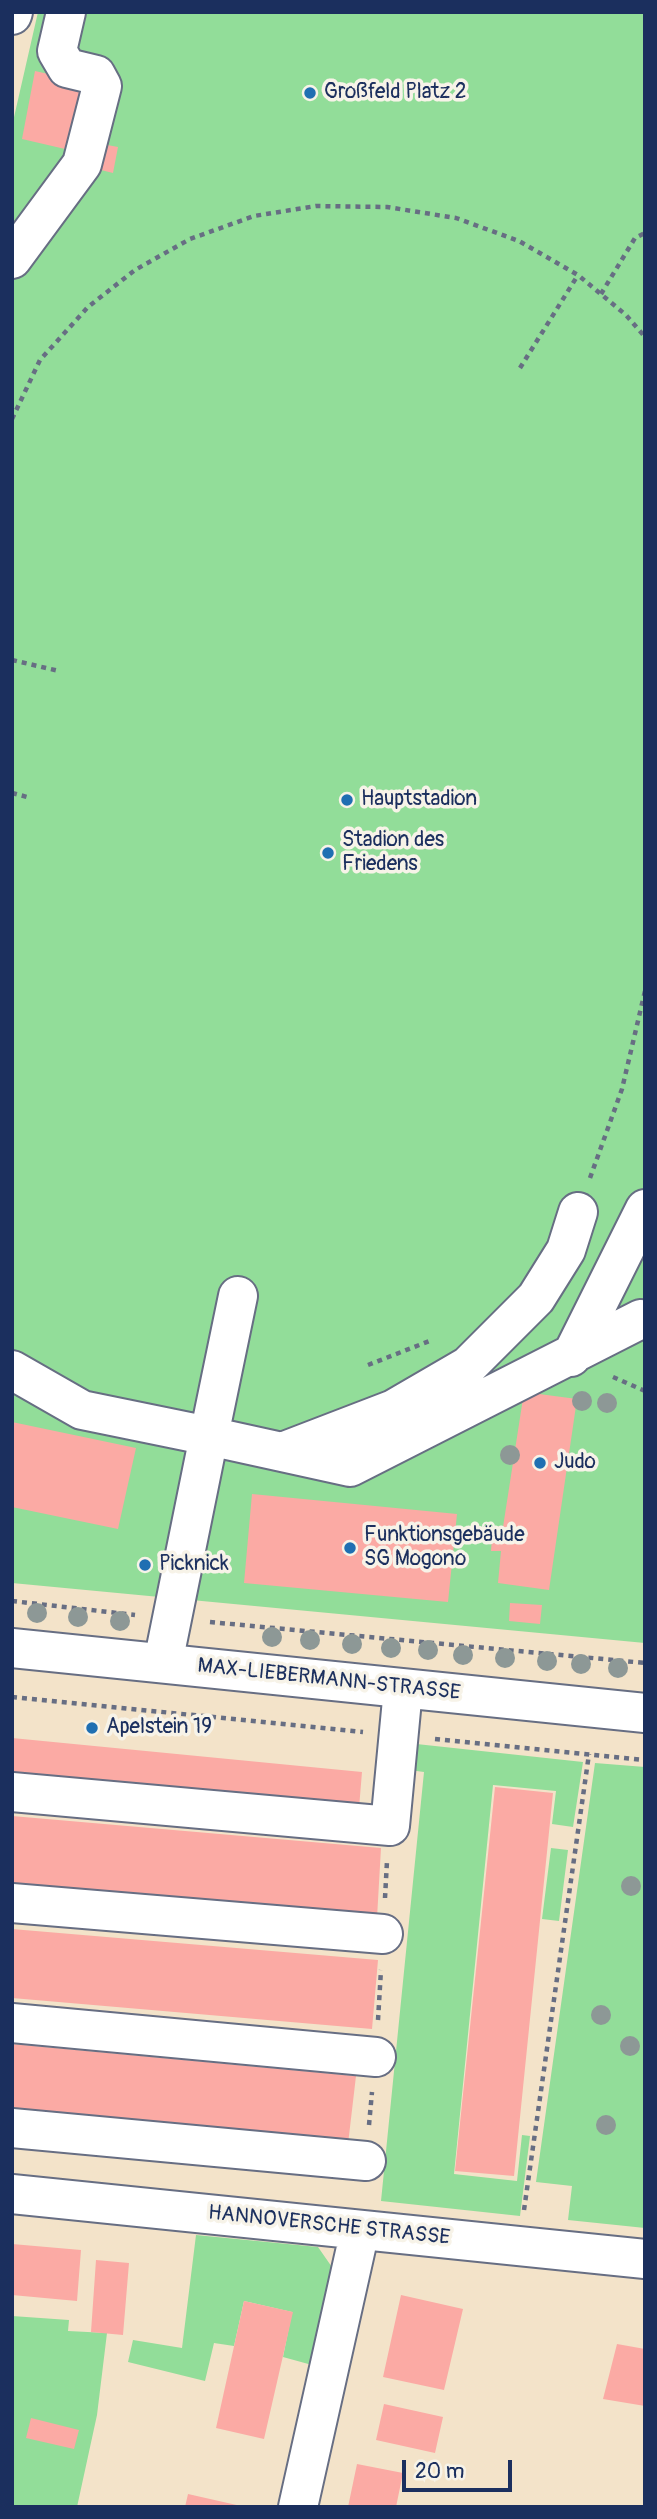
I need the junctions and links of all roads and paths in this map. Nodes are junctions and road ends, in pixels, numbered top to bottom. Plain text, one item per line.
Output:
1 (66, 12) edge
2 (645, 233) edge
3 (12, 259) edge
4 (578, 275) junction
5 (601, 294) junction
6 (645, 337) edge
7 (520, 368) dead end
8 (12, 419) edge
9 (12, 660) edge
10 (59, 671) dead end
11 (12, 793) edge
12 (31, 798) dead end
13 (645, 1209) edge
14 (578, 1212) dead end
15 (238, 1296) dead end
16 (641, 1319) dead end
17 (572, 1357) junction
18 (12, 1370) edge
19 (209, 1436) junction
20 (282, 1452) junction
21 (12, 1601) edge
22 (170, 1618) junction
23 (12, 1648) edge
24 (163, 1663) junction
25 (645, 1664) edge
26 (403, 1689) junction
27 (12, 1697) edge
28 (645, 1713) edge
29 (397, 1735) junction
30 (589, 1754) junction
31 (645, 1760) edge
32 (12, 1792) edge
33 (12, 1903) edge
34 (383, 1934) dead end
35 (12, 2023) edge
36 (376, 2057) dead end
37 (12, 2128) edge
38 (366, 2161) dead end
39 (12, 2194) edge
40 (360, 2230) junction
41 (519, 2246) junction
42 (645, 2259) edge
43 (298, 2507) edge

1 - 3 street
2 - 5 path
4 - 5 path
4 - 7 path
4 - 8 path
5 - 6 path
9 - 10 path
11 - 12 path
13 - 17 street
14 - 20 street
15 - 19 street
16 - 17 street
17 - 20 street
18 - 19 street
19 - 20 street
19 - 22 street
21 - 22 path
22 - 24 street
22 - 25 path
23 - 24 street, MAX-LIEBERMANN-STRASSE
24 - 26 street, MAX-LIEBERMANN-STRASSE
26 - 28 street, MAX-LIEBERMANN-STRASSE
26 - 29 street
27 - 29 path
29 - 30 path
29 - 32 street
30 - 31 path
30 - 41 path
33 - 34 street
35 - 36 street
37 - 38 street
39 - 40 street, HANNOVERSCHE STRASSE
40 - 41 street, HANNOVERSCHE STRASSE
40 - 43 street
41 - 42 street, HANNOVERSCHE STRASSE

